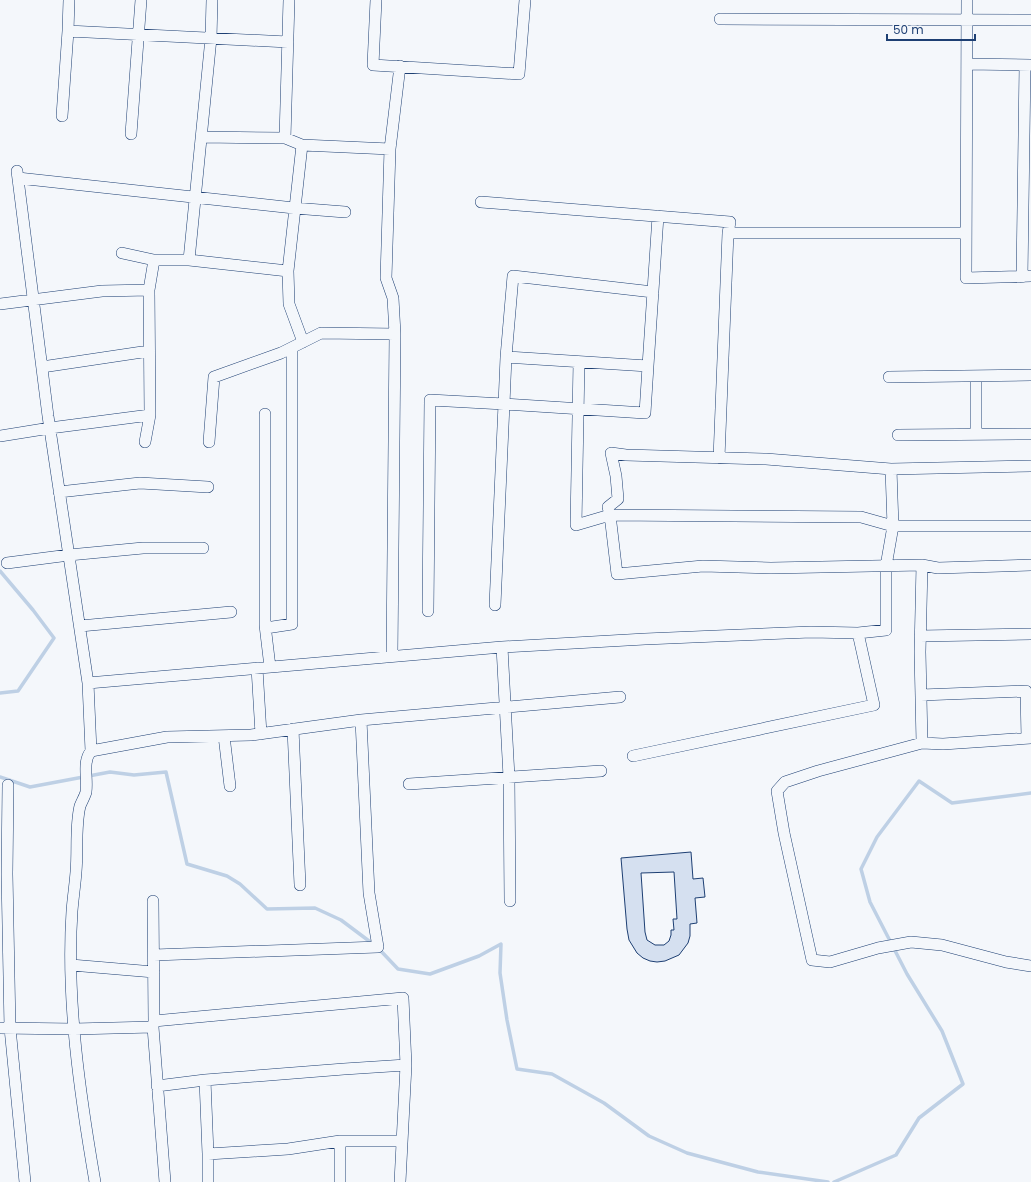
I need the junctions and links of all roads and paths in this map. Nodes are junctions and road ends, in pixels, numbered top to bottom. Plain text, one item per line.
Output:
1 (69, 0) edge
2 (141, 0) edge
3 (212, 0) edge
4 (289, 0) edge
5 (376, 0) edge
6 (525, 0) edge
7 (967, 0) edge
8 (720, 19) dead end
9 (967, 20) junction
10 (1031, 20) edge
11 (68, 31) junction
12 (139, 34) junction
13 (211, 38) junction
14 (288, 42) junction
15 (967, 64) junction
16 (1028, 65) edge
17 (400, 66) junction
18 (62, 116) dead end
19 (131, 134) dead end
20 (202, 137) junction
21 (285, 138) junction
22 (302, 145) junction
23 (390, 149) junction
24 (195, 198) junction
25 (481, 202) dead end
26 (294, 208) junction
27 (345, 212) dead end
28 (658, 216) junction
29 (728, 233) junction
30 (966, 234) junction
31 (122, 252) dead end
32 (154, 260) junction
33 (189, 260) junction
34 (288, 271) junction
35 (1026, 276) edge
36 (148, 290) junction
37 (653, 292) junction
38 (34, 299) junction
39 (0, 304) edge
40 (395, 334) junction
41 (303, 342) junction
42 (292, 348) junction
43 (149, 351) junction
44 (506, 357) junction
45 (579, 362) junction
46 (42, 366) junction
47 (648, 366) junction
48 (1031, 375) edge
49 (976, 376) junction
50 (889, 377) dead end
51 (504, 404) junction
52 (578, 409) junction
53 (265, 414) dead end
54 (150, 415) junction
55 (50, 428) junction
56 (976, 434) junction
57 (1031, 434) edge
58 (898, 435) dead end
59 (0, 436) edge
60 (145, 442) dead end
61 (209, 442) dead end
62 (719, 458) junction
63 (1031, 466) edge
64 (891, 469) junction
65 (208, 487) dead end
66 (59, 492) junction
67 (610, 515) junction
68 (893, 526) junction
69 (1031, 526) edge
70 (203, 548) dead end
71 (69, 555) junction
72 (7, 563) dead end
73 (922, 565) junction
74 (1031, 565) edge
75 (886, 566) junction
76 (495, 605) dead end
77 (428, 611) dead end
78 (231, 612) dead end
79 (80, 626) junction
80 (266, 628) junction
81 (858, 633) junction
82 (1031, 634) edge
83 (920, 636) junction
84 (502, 647) junction
85 (392, 656) junction
86 (270, 667) junction
87 (257, 668) junction
88 (88, 683) junction
89 (921, 695) junction
90 (620, 697) dead end
91 (506, 707) junction
92 (361, 720) junction
93 (293, 729) junction
94 (262, 734) junction
95 (224, 736) junction
96 (1029, 738) edge
97 (922, 743) junction
98 (89, 754) junction
99 (633, 756) dead end
100 (601, 771) dead end
101 (509, 777) junction
102 (409, 784) dead end
103 (8, 785) dead end
104 (230, 786) dead end
105 (300, 885) dead end
106 (153, 901) dead end
107 (510, 901) dead end
108 (154, 955) junction
109 (72, 964) junction
110 (1031, 966) edge
111 (154, 972) junction
112 (154, 1024) junction
113 (5, 1028) edge
114 (74, 1029) junction
115 (406, 1065) junction
116 (205, 1080) junction
117 (157, 1086) junction
118 (402, 1140) junction
119 (340, 1141) junction
120 (208, 1154) junction
121 (25, 1182) edge
122 (96, 1182) edge
123 (165, 1182) edge
124 (208, 1182) edge
125 (340, 1182) edge
126 (400, 1182) edge

1 - 11 street
2 - 12 street
3 - 13 street
4 - 14 street
5 - 17 street
6 - 17 street
7 - 9 street
8 - 9 street
9 - 10 street
9 - 15 street
11 - 12 street
11 - 18 street
12 - 13 street
12 - 19 street
13 - 14 street
13 - 20 street
14 - 21 street
15 - 16 street
15 - 30 street
16 - 35 street
17 - 23 street
20 - 21 street
20 - 24 street
21 - 22 street
22 - 23 street
22 - 26 street
23 - 40 street
24 - 26 street
24 - 33 street
24 - 38 street
25 - 28 street
26 - 27 street
26 - 34 street
28 - 29 street
28 - 37 street
29 - 30 street
29 - 62 street
30 - 35 street
31 - 32 street
32 - 33 street
32 - 36 street
33 - 34 street
34 - 41 street
36 - 38 street
36 - 43 street
37 - 44 street
37 - 47 street
38 - 39 street
38 - 46 street
40 - 41 street
40 - 85 street
41 - 42 street
42 - 61 street
42 - 80 street
43 - 46 street
43 - 54 street
44 - 45 street
44 - 51 street
45 - 47 street
45 - 52 street
46 - 55 street
47 - 52 street
48 - 49 street
49 - 50 street
49 - 56 street
51 - 52 street
51 - 76 street
51 - 77 street
52 - 67 street
53 - 80 street
54 - 55 street
54 - 60 street
55 - 59 street
55 - 66 street
56 - 57 street
56 - 58 street
62 - 64 street
62 - 67 street
63 - 64 street
64 - 68 street
65 - 66 street
66 - 71 street
67 - 68 street
67 - 75 street
68 - 69 street
68 - 75 street
70 - 71 street
71 - 72 street
71 - 79 street
73 - 74 street
73 - 75 street
73 - 83 street
75 - 81 street
78 - 79 street
79 - 88 street
80 - 86 street
81 - 84 street
81 - 99 street
82 - 83 street
83 - 89 street
84 - 85 street
84 - 91 street
85 - 86 street
86 - 87 street
87 - 88 street
87 - 94 street
88 - 98 street
89 - 96 street
89 - 97 street
90 - 91 street
91 - 92 street
91 - 101 street
92 - 93 street
92 - 108 street
93 - 94 street
93 - 105 street
94 - 95 street
95 - 98 street
95 - 104 street
96 - 97 street
97 - 110 street
98 - 109 street
100 - 101 street
101 - 102 street
101 - 107 street
103 - 113 street
106 - 108 street
108 - 111 street
109 - 111 street
109 - 114 street
111 - 112 street
112 - 114 street
112 - 115 street
112 - 117 street
113 - 114 street
113 - 121 street
114 - 122 street
115 - 116 street
115 - 118 street
116 - 117 street
116 - 120 street
117 - 123 street
118 - 119 street
118 - 126 street
119 - 120 street
119 - 125 street
120 - 124 street

